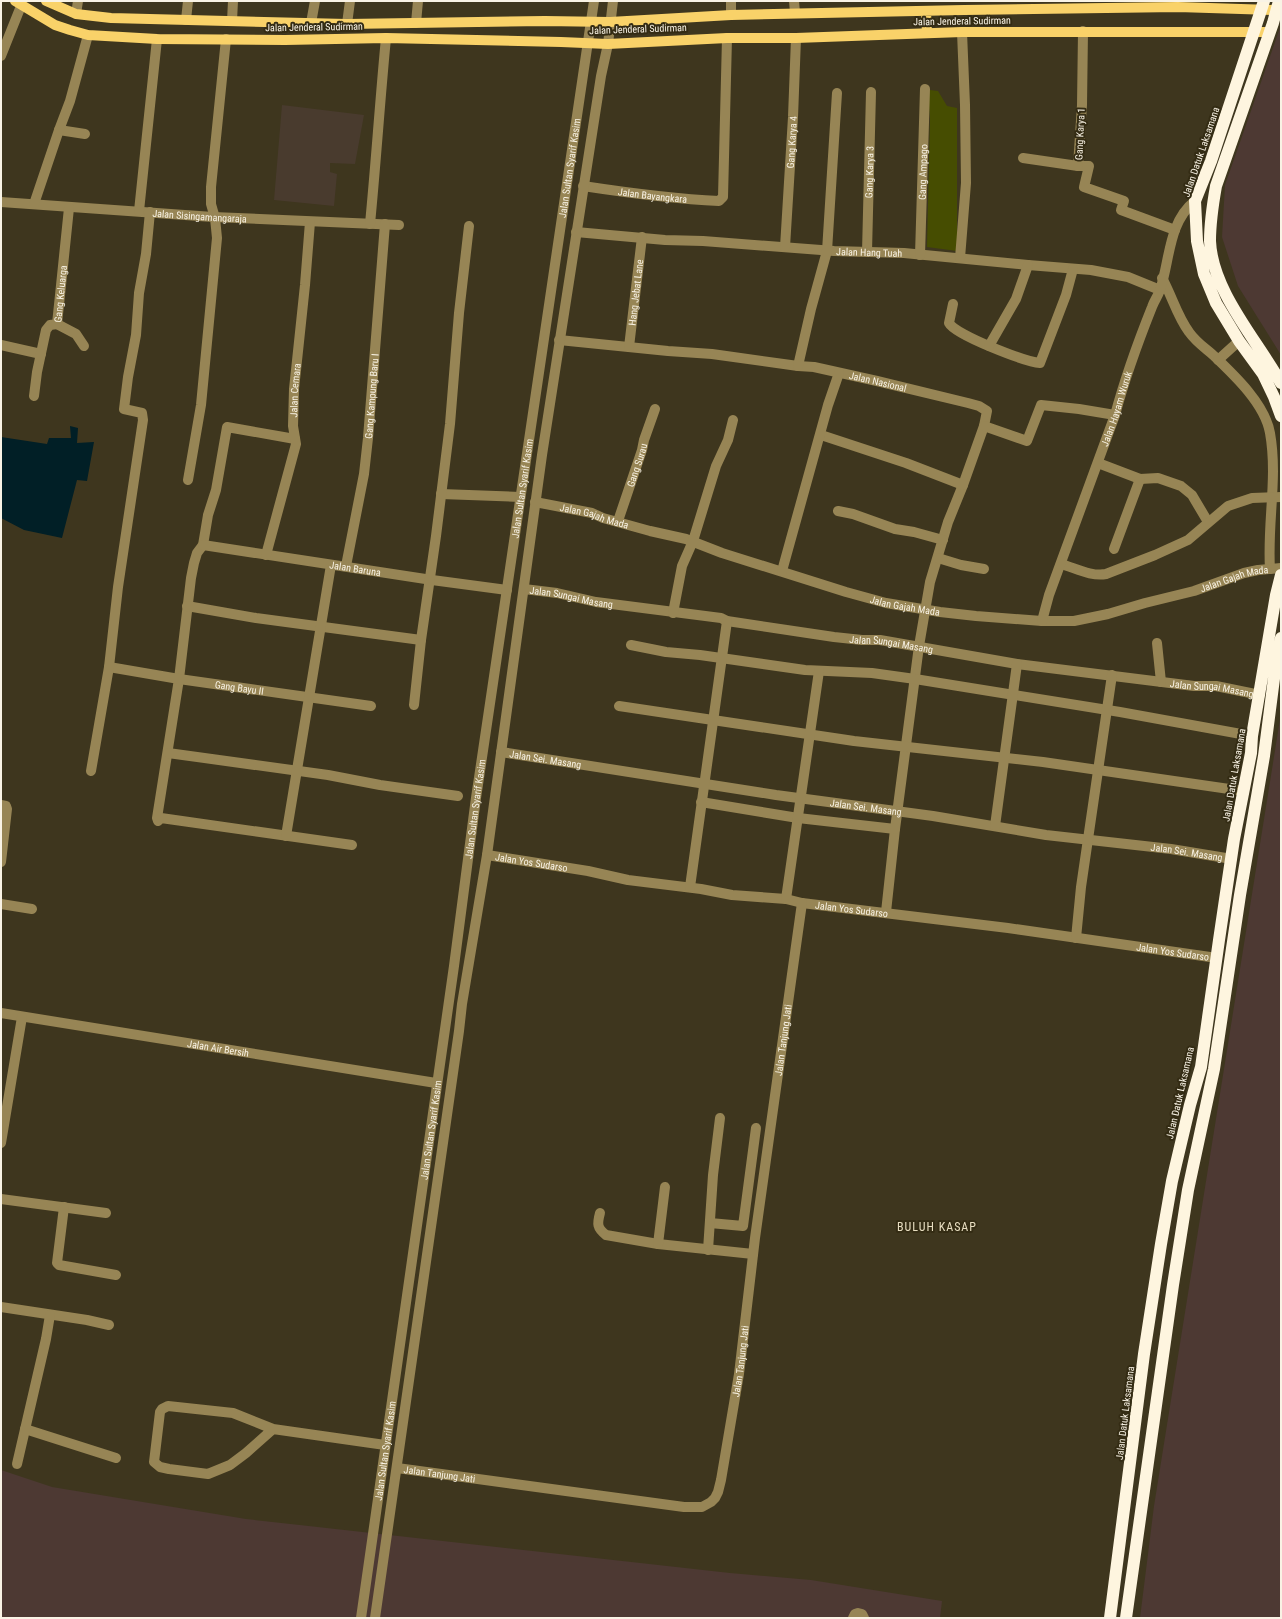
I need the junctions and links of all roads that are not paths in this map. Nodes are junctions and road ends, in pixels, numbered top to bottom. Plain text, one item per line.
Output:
1 (46, 1) edge
2 (78, 1) edge
3 (188, 1) edge
4 (233, 1) edge
5 (315, 1) edge
6 (350, 1) edge
7 (418, 1) edge
8 (594, 1) edge
9 (613, 1) edge
10 (731, 1) edge
11 (794, 1) edge
12 (18, 3) edge
13 (1178, 4) edge
14 (964, 6) edge
15 (1263, 6) edge
16 (1277, 6) edge
17 (926, 11) junction
18 (795, 13) junction
19 (76, 14) junction
20 (731, 15) junction
21 (186, 20) junction
22 (232, 21) junction
23 (592, 21) junction
24 (610, 22) junction
25 (311, 23) junction
26 (416, 23) junction
27 (347, 24) junction
28 (1083, 31) junction
29 (1255, 31) junction
30 (962, 32) junction
31 (1270, 32) junction
32 (926, 33) junction
33 (88, 35) junction
34 (386, 38) junction
35 (727, 38) junction
36 (796, 38) junction
37 (157, 39) junction
38 (226, 39) junction
39 (588, 43) junction
40 (608, 44) junction
41 (1, 56) edge
42 (925, 89) dead end
43 (871, 92) dead end
44 (837, 93) dead end
45 (59, 130) junction
46 (85, 134) dead end
47 (1023, 158) dead end
48 (1078, 166) junction
49 (583, 186) junction
50 (1195, 201) junction
51 (1, 202) edge
52 (34, 204) junction
53 (69, 208) junction
54 (138, 211) junction
55 (150, 212) junction
56 (213, 217) junction
57 (310, 222) junction
58 (370, 224) junction
59 (385, 224) junction
60 (399, 225) dead end
61 (469, 226) dead end
62 (1175, 230) junction
63 (576, 232) junction
64 (642, 237) junction
65 (784, 247) junction
66 (827, 251) junction
67 (866, 252) junction
68 (920, 255) junction
69 (960, 258) junction
70 (1028, 265) junction
71 (1073, 269) junction
72 (1162, 278) junction
73 (1160, 290) junction
74 (953, 304) dead end
75 (57, 324) junction
76 (559, 340) junction
77 (1239, 342) junction
78 (1, 345) edge
79 (84, 346) dead end
80 (989, 346) junction
81 (629, 347) junction
82 (41, 354) junction
83 (1218, 360) junction
84 (798, 366) junction
85 (839, 373) junction
86 (1281, 383) edge
87 (34, 396) dead end
88 (655, 409) dead end
89 (1115, 414) junction
90 (1281, 416) edge
91 (733, 420) dead end
92 (984, 426) junction
93 (821, 435) junction
94 (295, 439) junction
95 (1098, 462) junction
96 (1277, 475) edge
97 (188, 480) dead end
98 (1140, 480) junction
99 (964, 485) junction
100 (440, 494) junction
101 (520, 497) junction
102 (1277, 497) edge
103 (535, 502) junction
104 (838, 511) dead end
105 (618, 521) junction
106 (1208, 522) junction
107 (943, 540) junction
108 (692, 541) junction
109 (203, 545) junction
110 (1114, 549) dead end
111 (266, 555) junction
112 (938, 558) junction
113 (1061, 564) junction
114 (331, 565) junction
115 (346, 566) junction
116 (1281, 568) edge
117 (984, 569) dead end
118 (1270, 569) junction
119 (782, 571) junction
120 (1281, 575) edge
121 (430, 579) junction
122 (524, 589) junction
123 (507, 590) junction
124 (187, 606) junction
125 (925, 610) junction
126 (673, 613) junction
127 (727, 621) junction
128 (1042, 621) junction
129 (321, 626) junction
130 (1281, 638) edge
131 (421, 640) junction
132 (1157, 643) dead end
133 (631, 645) dead end
134 (919, 646) junction
135 (722, 658) junction
136 (1017, 664) junction
137 (109, 667) junction
138 (819, 671) junction
139 (1112, 675) junction
140 (179, 679) junction
141 (915, 679) junction
142 (1161, 682) junction
143 (1012, 694) junction
144 (1260, 695) junction
145 (310, 698) junction
146 (414, 705) dead end
147 (371, 706) dead end
148 (619, 706) dead end
149 (1106, 710) junction
150 (713, 720) junction
151 (810, 734) junction
152 (1252, 736) junction
153 (905, 748) junction
154 (501, 752) junction
155 (1250, 753) junction
156 (168, 754) junction
157 (1264, 756) junction
158 (1004, 758) junction
159 (91, 771) dead end
160 (298, 771) junction
161 (1098, 771) junction
162 (704, 784) junction
163 (1243, 791) junction
164 (776, 795) junction
165 (476, 798) junction
166 (801, 798) junction
167 (701, 802) junction
168 (837, 804) junction
169 (1, 805) edge
170 (898, 811) junction
171 (774, 813) junction
172 (798, 818) junction
173 (834, 823) junction
174 (995, 826) junction
175 (895, 829) junction
176 (286, 836) junction
177 (1088, 840) junction
178 (352, 845) dead end
179 (487, 854) junction
180 (1232, 859) junction
181 (1, 862) edge
182 (690, 887) junction
183 (786, 899) junction
184 (802, 903) junction
185 (1, 904) edge
186 (32, 909) dead end
187 (886, 912) junction
188 (1076, 938) junction
189 (1217, 958) junction
190 (1, 1013) edge
191 (22, 1017) junction
192 (1201, 1067) junction
193 (1214, 1069) junction
194 (436, 1083) junction
195 (720, 1118) dead end
196 (756, 1128) dead end
197 (1, 1143) edge
198 (424, 1178) junction
199 (437, 1180) junction
200 (665, 1186) dead end
201 (1, 1199) edge
202 (64, 1207) junction
203 (106, 1213) dead end
204 (600, 1213) dead end
205 (710, 1223) junction
206 (658, 1244) junction
207 (708, 1250) junction
208 (753, 1254) junction
209 (116, 1275) dead end
210 (1, 1307) edge
211 (50, 1315) junction
212 (109, 1325) dead end
213 (273, 1428) junction
214 (25, 1429) junction
215 (385, 1445) junction
216 (116, 1458) dead end
217 (17, 1464) dead end
218 (397, 1468) junction
219 (360, 1618) edge
220 (375, 1618) edge
221 (853, 1618) edge
222 (864, 1618) edge
223 (1110, 1618) edge
224 (1126, 1618) edge

1 - 19 main road, Jalan Jenderal Sudirman
2 - 19 street
3 - 21 street
4 - 22 street
5 - 25 street
6 - 27 street
7 - 26 street
8 - 23 street, Jalan Sultan Syarif Kasim
9 - 24 street, Jalan Sultan Syarif Kasim
10 - 20 street
11 - 18 street
12 - 33 main road, Jalan Jenderal Sudirman
12 - 41 street
13 - 14 main road, Jalan Jenderal Sudirman
13 - 15 main road, Jalan Jenderal Sudirman
14 - 17 main road, Jalan Jenderal Sudirman
15 - 16 main road, Jalan Jenderal Sudirman
15 - 29 highway, Jalan Datuk Laksamana
16 - 31 highway
17 - 18 main road, Jalan Jenderal Sudirman
17 - 32 main road
18 - 20 main road, Jalan Jenderal Sudirman
19 - 21 main road, Jalan Jenderal Sudirman
20 - 24 main road, Jalan Jenderal Sudirman
21 - 22 main road, Jalan Jenderal Sudirman
22 - 25 main road, Jalan Jenderal Sudirman
23 - 24 main road, Jalan Jenderal Sudirman
23 - 26 main road, Jalan Jenderal Sudirman
23 - 39 street, Jalan Sultan Syarif Kasim
24 - 40 street, Jalan Sultan Syarif Kasim
25 - 27 main road, Jalan Jenderal Sudirman
26 - 27 main road, Jalan Jenderal Sudirman
28 - 29 main road, Jalan Jenderal Sudirman
28 - 30 main road, Jalan Jenderal Sudirman
28 - 48 street, Gang Karya 1
29 - 31 main road, Jalan Jenderal Sudirman
29 - 50 highway, Jalan Datuk Laksamana
30 - 32 main road, Jalan Jenderal Sudirman
30 - 69 street
31 - 86 highway
32 - 36 main road, Jalan Jenderal Sudirman
33 - 37 main road, Jalan Jenderal Sudirman
33 - 45 street
34 - 38 main road, Jalan Jenderal Sudirman
34 - 39 main road, Jalan Jenderal Sudirman
34 - 58 street
35 - 36 main road, Jalan Jenderal Sudirman
35 - 40 main road, Jalan Jenderal Sudirman
35 - 49 street, Jalan Bayangkara
36 - 65 street, Gang Karya 4
37 - 38 main road, Jalan Jenderal Sudirman
37 - 54 street
38 - 56 street
39 - 40 main road, Jalan Jenderal Sudirman
39 - 101 street, Jalan Sultan Syarif Kasim
40 - 49 street, Jalan Sultan Syarif Kasim
42 - 68 street, Gang Ampago
43 - 67 street, Gang Karya 3
44 - 66 street
45 - 46 street
45 - 52 street
47 - 48 street
48 - 62 street, Gang Karya 1
49 - 63 street, Jalan Sultan Syarif Kasim
50 - 62 street, Jalan Hayam Wuruk
50 - 77 highway, Jalan Datuk Laksamana
51 - 52 street, Jalan Sisingamangaraja
52 - 53 street, Jalan Sisingamangaraja
53 - 54 street, Jalan Sisingamangaraja
53 - 75 street, Gang Keluarga
54 - 55 street, Jalan Sisingamangaraja
55 - 56 street, Jalan Sisingamangaraja
55 - 137 street
56 - 57 street, Jalan Sisingamangaraja
56 - 97 street
57 - 58 street, Jalan Sisingamangaraja
57 - 94 street, Jalan Cemara
58 - 59 street, Jalan Sisingamangaraja
59 - 60 street, Jalan Sisingamangaraja
59 - 115 street, Gang Kampung Baru I
61 - 100 street
62 - 72 street, Jalan Hayam Wuruk
63 - 64 street, Jalan Hang Tuah
63 - 76 street, Jalan Sultan Syarif Kasim
64 - 65 street, Jalan Hang Tuah
64 - 81 street, Hang Jebat Lane
65 - 66 street, Jalan Hang Tuah
66 - 67 street, Jalan Hang Tuah
66 - 84 street
67 - 68 street, Jalan Hang Tuah
68 - 69 street, Jalan Hang Tuah
69 - 70 street, Jalan Hang Tuah
70 - 71 street, Jalan Hang Tuah
70 - 80 street
71 - 73 street, Jalan Hang Tuah
71 - 80 street
72 - 73 street, Jalan Hayam Wuruk
72 - 83 street
73 - 89 street, Jalan Hayam Wuruk
74 - 80 street
75 - 79 street
75 - 82 street, Gang Keluarga
76 - 81 street, Jalan Nasional
76 - 103 street, Jalan Sultan Syarif Kasim
77 - 83 street
77 - 90 highway, Jalan Datuk Laksamana
78 - 82 street
81 - 84 street, Jalan Nasional
82 - 87 street, Gang Keluarga
83 - 96 street
84 - 85 street, Jalan Nasional
85 - 92 street, Jalan Nasional
85 - 93 street
88 - 105 street, Gang Surau
89 - 92 street
89 - 95 street, Jalan Hayam Wuruk
91 - 108 street
92 - 99 street, Jalan Nasional
93 - 99 street
93 - 119 street
94 - 109 street
94 - 111 street, Jalan Cemara
95 - 98 street
95 - 113 street, Jalan Hayam Wuruk
96 - 102 street
98 - 106 street
98 - 110 street
99 - 107 street, Jalan Nasional
100 - 101 street
100 - 121 street
101 - 123 street, Jalan Sultan Syarif Kasim
102 - 106 street
102 - 118 street
103 - 105 street, Jalan Gajah Mada
103 - 122 street, Jalan Sultan Syarif Kasim
104 - 107 street
105 - 108 street, Jalan Gajah Mada
106 - 113 street
107 - 112 street, Jalan Nasional
108 - 119 street, Jalan Gajah Mada
108 - 126 street
109 - 111 street, Jalan Baruna
109 - 124 street
111 - 114 street, Jalan Baruna
112 - 117 street
112 - 125 street, Jalan Nasional
113 - 128 street, Jalan Hayam Wuruk
114 - 115 street, Jalan Baruna
114 - 129 street
115 - 121 street, Jalan Baruna
116 - 118 street, Jalan Gajah Mada
118 - 128 street, Jalan Gajah Mada
119 - 125 street, Jalan Gajah Mada
120 - 144 highway, Jalan Datuk Laksamana
121 - 123 street, Jalan Baruna
121 - 131 street
122 - 126 street, Jalan Sungai Masang
122 - 154 street, Jalan Sultan Syarif Kasim
123 - 165 street, Jalan Sultan Syarif Kasim
124 - 129 street
124 - 140 street
125 - 128 street, Jalan Gajah Mada
125 - 134 street, Jalan Nasional
126 - 127 street, Jalan Sungai Masang
127 - 134 street, Jalan Sungai Masang
127 - 135 street
129 - 131 street
129 - 145 street
130 - 157 highway
131 - 146 street
132 - 142 street
133 - 135 street
134 - 136 street, Jalan Sungai Masang
134 - 141 street, Jalan Nasional
135 - 138 street
135 - 150 street
136 - 139 street, Jalan Sungai Masang
136 - 143 street
137 - 140 street, Gang Bayu II
137 - 159 street
138 - 141 street
138 - 151 street
139 - 142 street, Jalan Sungai Masang
139 - 149 street
140 - 145 street, Gang Bayu II
140 - 156 street
141 - 143 street
141 - 153 street, Jalan Nasional
142 - 144 street, Jalan Sungai Masang
143 - 149 street
143 - 158 street
144 - 152 highway, Jalan Datuk Laksamana
145 - 147 street, Gang Bayu II
145 - 160 street
148 - 150 street
149 - 152 street
149 - 161 street
150 - 151 street
150 - 162 street
151 - 153 street
151 - 166 street
152 - 155 highway, Jalan Datuk Laksamana
153 - 158 street
153 - 170 street, Jalan Nasional
154 - 162 street, Jalan Sei. Masang
154 - 179 street, Jalan Sultan Syarif Kasim
155 - 157 highway
155 - 163 highway, Jalan Datuk Laksamana
156 - 160 street
156 - 176 street
157 - 193 highway
158 - 161 street
158 - 174 street
160 - 165 street
160 - 176 street
161 - 163 street
161 - 177 street
162 - 164 street, Jalan Sei. Masang
162 - 167 street
163 - 180 highway, Jalan Datuk Laksamana
164 - 166 street, Jalan Sei. Masang
164 - 171 street
165 - 194 street, Jalan Sultan Syarif Kasim
166 - 168 street, Jalan Sei. Masang
166 - 172 street
167 - 171 street
167 - 182 street
168 - 170 street, Jalan Sei. Masang
168 - 173 street
169 - 181 street
170 - 174 street, Jalan Sei. Masang
170 - 175 street, Jalan Nasional
171 - 172 street
172 - 173 street
172 - 183 street
173 - 175 street
174 - 177 street, Jalan Sei. Masang
175 - 187 street, Jalan Nasional
176 - 178 street
177 - 180 street, Jalan Sei. Masang
177 - 188 street
179 - 182 street, Jalan Yos Sudarso
179 - 199 street, Jalan Sultan Syarif Kasim
180 - 189 highway, Jalan Datuk Laksamana
182 - 183 street, Jalan Yos Sudarso
183 - 184 street, Jalan Yos Sudarso
184 - 187 street, Jalan Yos Sudarso
184 - 208 street, Jalan Tanjung Jati
185 - 186 street
187 - 188 street, Jalan Yos Sudarso
188 - 189 street, Jalan Yos Sudarso
189 - 192 highway, Jalan Datuk Laksamana
190 - 191 street, Jalan Air Bersih
191 - 194 street, Jalan Air Bersih
191 - 197 street
192 - 193 highway
192 - 223 highway, Jalan Datuk Laksamana
193 - 224 highway
194 - 198 street, Jalan Sultan Syarif Kasim
195 - 205 street
196 - 205 street
198 - 199 street
198 - 215 street, Jalan Sultan Syarif Kasim
199 - 218 street, Jalan Sultan Syarif Kasim
200 - 206 street
201 - 202 street
202 - 203 street
202 - 209 street
204 - 206 street
205 - 207 street
206 - 207 street
207 - 208 street
208 - 218 street, Jalan Tanjung Jati
210 - 211 street
211 - 212 street
211 - 214 street
213 - 213 street
213 - 215 street
214 - 216 street
214 - 217 street
215 - 219 street, Jalan Sultan Syarif Kasim
218 - 220 street, Jalan Sultan Syarif Kasim
221 - 222 street

